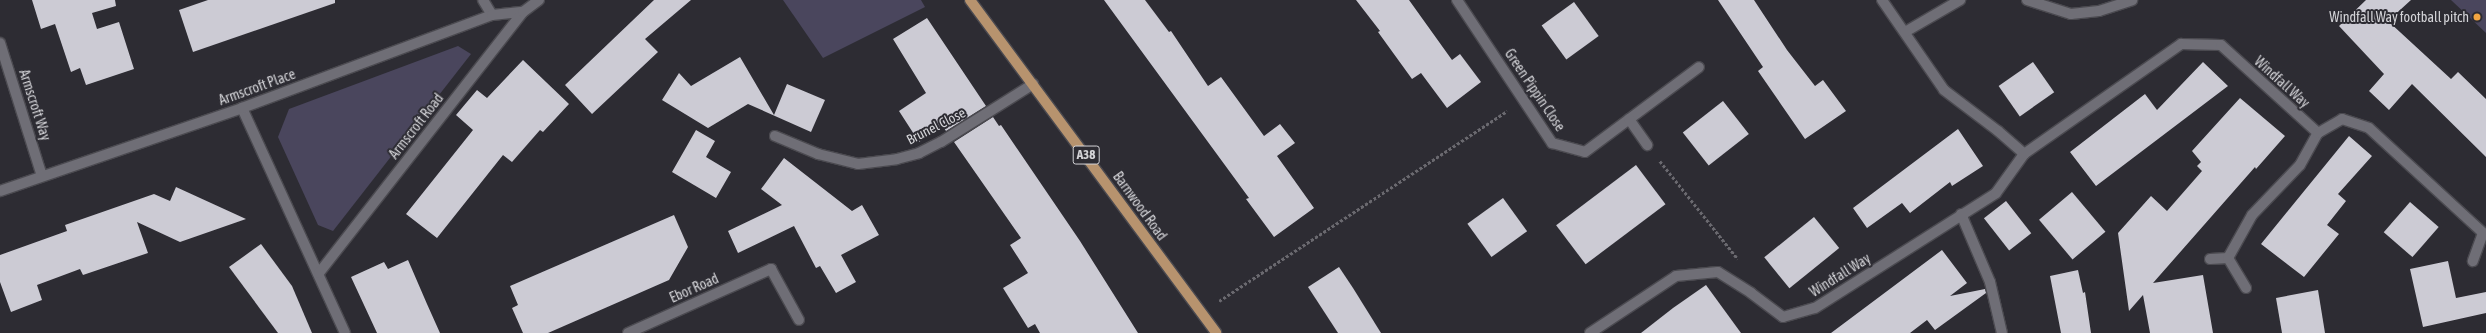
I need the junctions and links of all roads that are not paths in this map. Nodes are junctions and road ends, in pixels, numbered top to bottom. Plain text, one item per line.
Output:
1 (483, 0) edge
2 (538, 0) edge
3 (970, 0) edge
4 (1457, 0) edge
5 (1882, 0) edge
6 (1960, 0) edge
7 (2027, 0) edge
8 (2132, 0) edge
9 (523, 12) junction
10 (492, 15) junction
11 (1905, 32) junction
12 (0, 43) edge
13 (1700, 67) dead end
14 (1033, 84) junction
15 (242, 108) junction
16 (1629, 119) junction
17 (2318, 133) junction
18 (775, 136) dead end
19 (1647, 145) road end
20 (2024, 154) junction
21 (42, 176) junction
22 (0, 191) edge
23 (1961, 214) junction
24 (2484, 231) edge
25 (2228, 258) junction
26 (2210, 259) dead end
27 (2473, 261) dead end
28 (319, 273) junction
29 (2246, 288) dead end
30 (799, 320) dead end
31 (345, 333) edge
32 (628, 333) edge
33 (1216, 333) edge
34 (1590, 333) edge
35 (2002, 333) edge

1 - 10 street
2 - 9 street, Armscroft Road
3 - 14 main road, Barnwood Road / A38
4 - 16 street, Green Pippin Close
5 - 11 street
6 - 11 street
7 - 8 street
9 - 10 street, Armscroft Place
9 - 28 street, Armscroft Road
10 - 15 street, Armscroft Place
11 - 20 street
12 - 21 street, Armscroft Way
13 - 16 street, Green Pippin Close
14 - 18 street, Brunel Close
14 - 33 main road, Barnwood Road / A38
15 - 21 street, Armscroft Place
15 - 28 street
16 - 19 street
17 - 20 street, Windfall Way
17 - 24 street
17 - 25 street
20 - 23 street, Windfall Way
21 - 22 street, Armscroft Place
23 - 34 street, Windfall Way
23 - 35 street
24 - 27 street
25 - 26 street
25 - 29 street
28 - 31 street
30 - 32 street, Ebor Road

